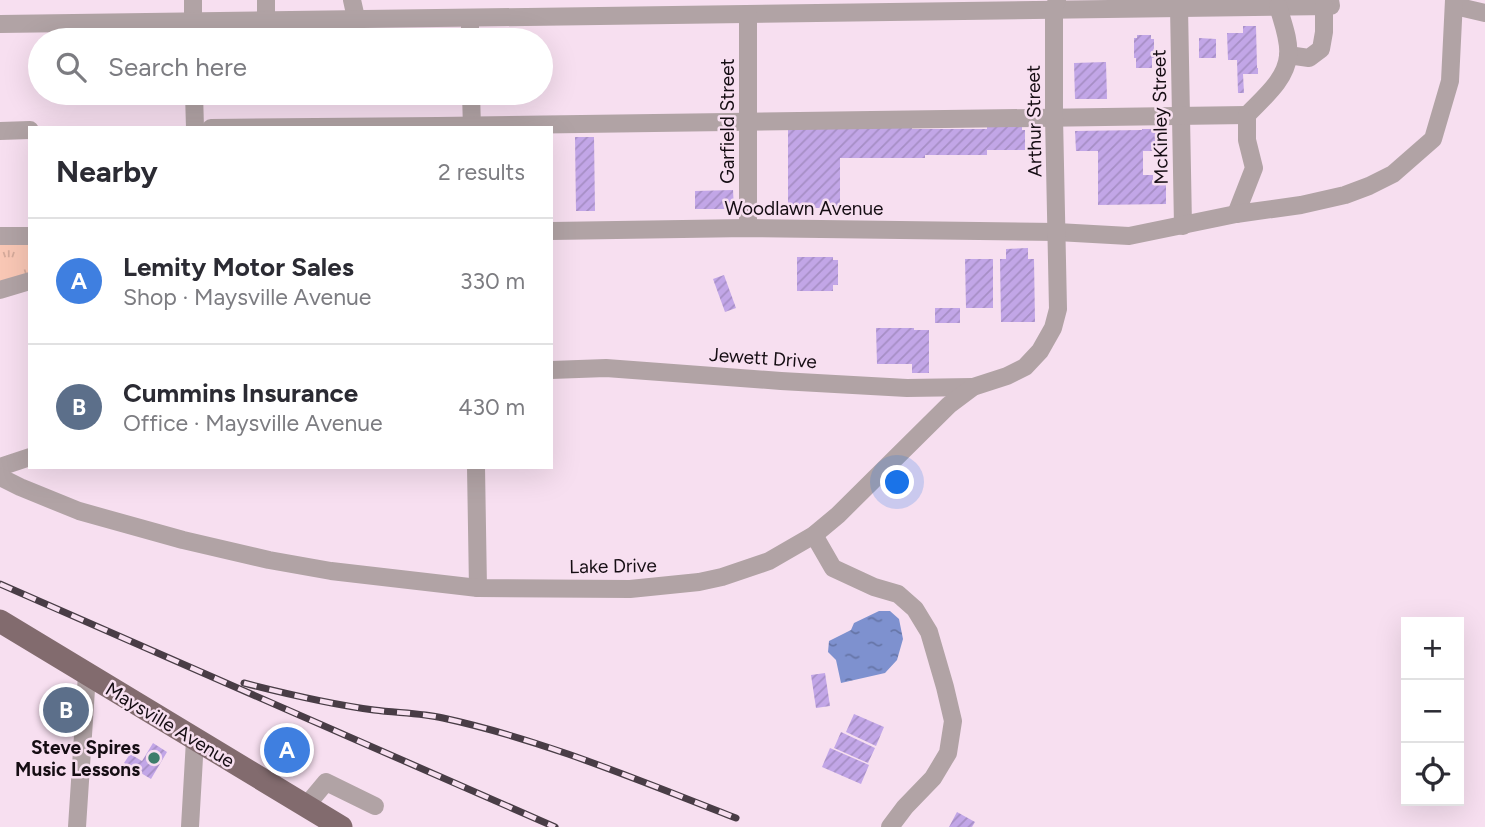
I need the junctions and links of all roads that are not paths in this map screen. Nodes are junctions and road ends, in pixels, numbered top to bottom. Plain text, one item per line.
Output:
1 (193, 0) edge
2 (265, 0) edge
3 (352, 0) edge
4 (1454, 3) edge
5 (1056, 4) edge
6 (1328, 4) edge
7 (824, 6) edge
8 (1278, 6) junction
9 (692, 7) edge
10 (1179, 7) junction
11 (577, 8) edge
12 (1485, 13) edge
13 (748, 14) junction
14 (470, 18) junction
15 (266, 19) junction
16 (356, 19) junction
17 (193, 20) junction
18 (0, 24) edge
19 (193, 28) edge
20 (470, 28) edge
21 (1288, 55) junction
22 (194, 105) edge
23 (471, 105) edge
24 (1247, 114) junction
25 (1181, 116) junction
26 (1054, 117) junction
27 (748, 121) junction
28 (195, 126) edge
29 (472, 126) edge
30 (518, 126) edge
31 (28, 130) edge
32 (0, 131) edge
33 (1236, 214) junction
34 (1182, 226) junction
35 (748, 228) junction
36 (553, 231) edge
37 (1057, 232) junction
38 (0, 236) edge
39 (28, 236) edge
40 (28, 282) edge
41 (0, 290) edge
42 (553, 370) edge
43 (973, 387) junction
44 (28, 458) edge
45 (0, 467) edge
46 (476, 469) edge
47 (0, 477) edge
48 (814, 535) junction
49 (478, 588) junction
50 (0, 621) edge
51 (87, 674) junction
52 (195, 740) junction
53 (375, 806) dead end
54 (315, 816) edge
55 (77, 827) edge
56 (190, 827) edge
57 (341, 827) edge
58 (890, 827) edge

1 - 17 street
2 - 15 street
3 - 16 street
4 - 12 street
4 - 33 street, Woodlawn Avenue
5 - 7 street
5 - 10 street
5 - 26 street, Arthur Street
6 - 8 street
6 - 21 street
7 - 13 street
8 - 10 street
8 - 21 street
9 - 11 street
9 - 13 street
10 - 25 street, McKinley Street
11 - 14 street
13 - 27 street, Garfield Street
14 - 16 street
14 - 20 street
15 - 16 street
15 - 17 street
17 - 18 street
17 - 19 street
21 - 24 street
22 - 28 street
23 - 29 street
24 - 25 street
24 - 33 street
25 - 26 street
25 - 34 street, McKinley Street
26 - 27 street
26 - 37 street, Arthur Street
27 - 30 street
27 - 35 street, Garfield Street
31 - 32 street
33 - 34 street, Woodlawn Avenue
34 - 37 street, Woodlawn Avenue
35 - 36 street, Woodlawn Avenue
35 - 37 street, Woodlawn Avenue
37 - 43 street, Lake Drive
38 - 39 street
40 - 41 street
42 - 43 street, Jewett Drive
43 - 48 street, Lake Drive
44 - 45 street
46 - 49 street
47 - 49 street, Lake Drive
48 - 49 street, Lake Drive
48 - 58 street
50 - 51 main road, Maysville Avenue
51 - 52 main road, Maysville Avenue
51 - 55 street
52 - 54 main road, Maysville Avenue
52 - 56 street
53 - 54 street
54 - 57 main road, Maysville Avenue

